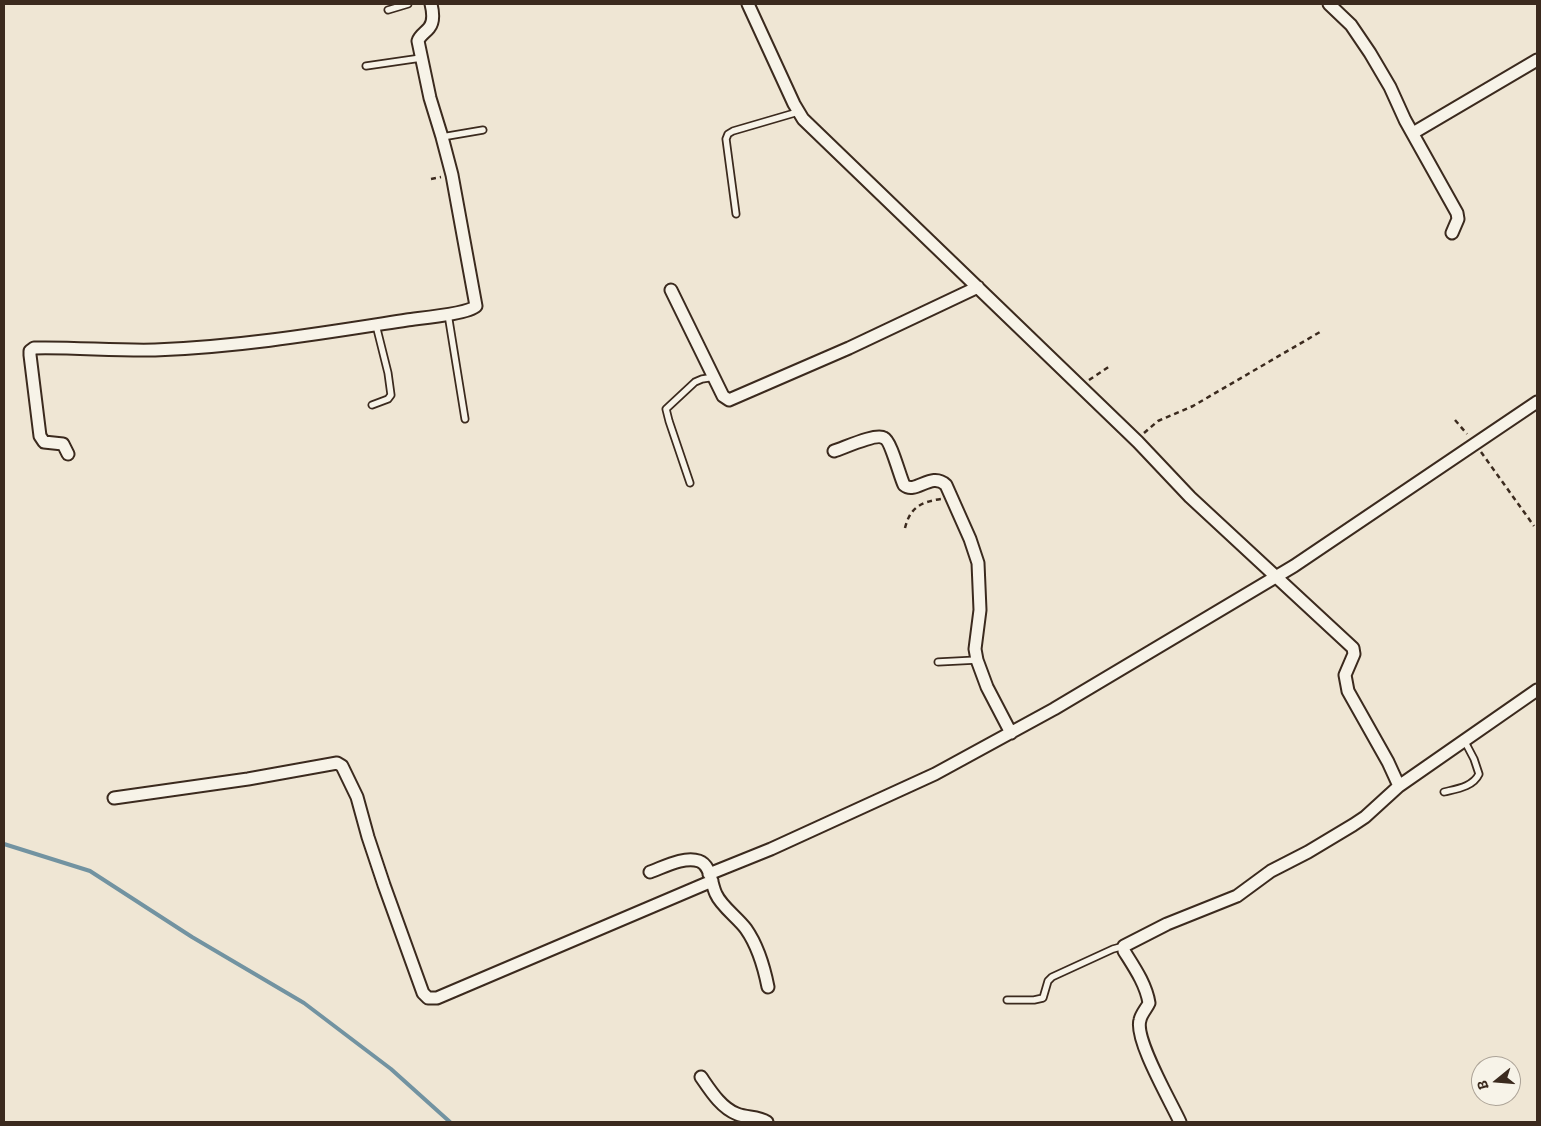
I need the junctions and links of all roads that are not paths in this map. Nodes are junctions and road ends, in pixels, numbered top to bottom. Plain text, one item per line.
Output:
1 (408, 4) edge
2 (431, 4) edge
3 (748, 4) edge
4 (1328, 4) edge
5 (388, 10) dead end
6 (421, 58) junction
7 (1537, 60) edge
8 (366, 66) dead end
9 (798, 112) junction
10 (483, 130) dead end
11 (1413, 133) junction
12 (442, 136) junction
13 (736, 214) dead end
14 (1452, 232) dead end
15 (978, 287) junction
16 (671, 290) dead end
17 (448, 314) junction
18 (376, 325) junction
19 (715, 377) junction
20 (1537, 402) edge
21 (372, 405) dead end
22 (464, 420) dead end
23 (834, 451) dead end
24 (68, 454) dead end
25 (690, 483) dead end
26 (1279, 575) junction
27 (977, 660) junction
28 (938, 662) dead end
29 (1537, 690) edge
30 (1011, 733) junction
31 (1464, 740) junction
32 (1399, 786) junction
33 (1444, 792) dead end
34 (114, 798) dead end
35 (650, 872) dead end
36 (710, 877) junction
37 (1124, 946) junction
38 (768, 987) dead end
39 (1007, 1000) dead end
40 (701, 1077) dead end
41 (767, 1122) edge
42 (1180, 1122) edge

1 - 5 lane
2 - 6 street
3 - 9 street
4 - 11 street
6 - 8 lane
6 - 12 street
7 - 11 street
9 - 13 lane
9 - 15 street
10 - 12 lane
11 - 14 street
12 - 17 street
15 - 19 street
15 - 26 street
16 - 19 street
17 - 18 street
17 - 22 lane
18 - 21 lane
18 - 24 street
19 - 25 lane
20 - 26 street
23 - 27 street
26 - 30 street
26 - 32 street
27 - 28 lane
27 - 30 street
29 - 31 street
30 - 36 street
31 - 32 street
31 - 33 lane
32 - 37 street
34 - 36 street
35 - 36 street
36 - 38 street
37 - 39 lane
37 - 42 street
40 - 41 street

